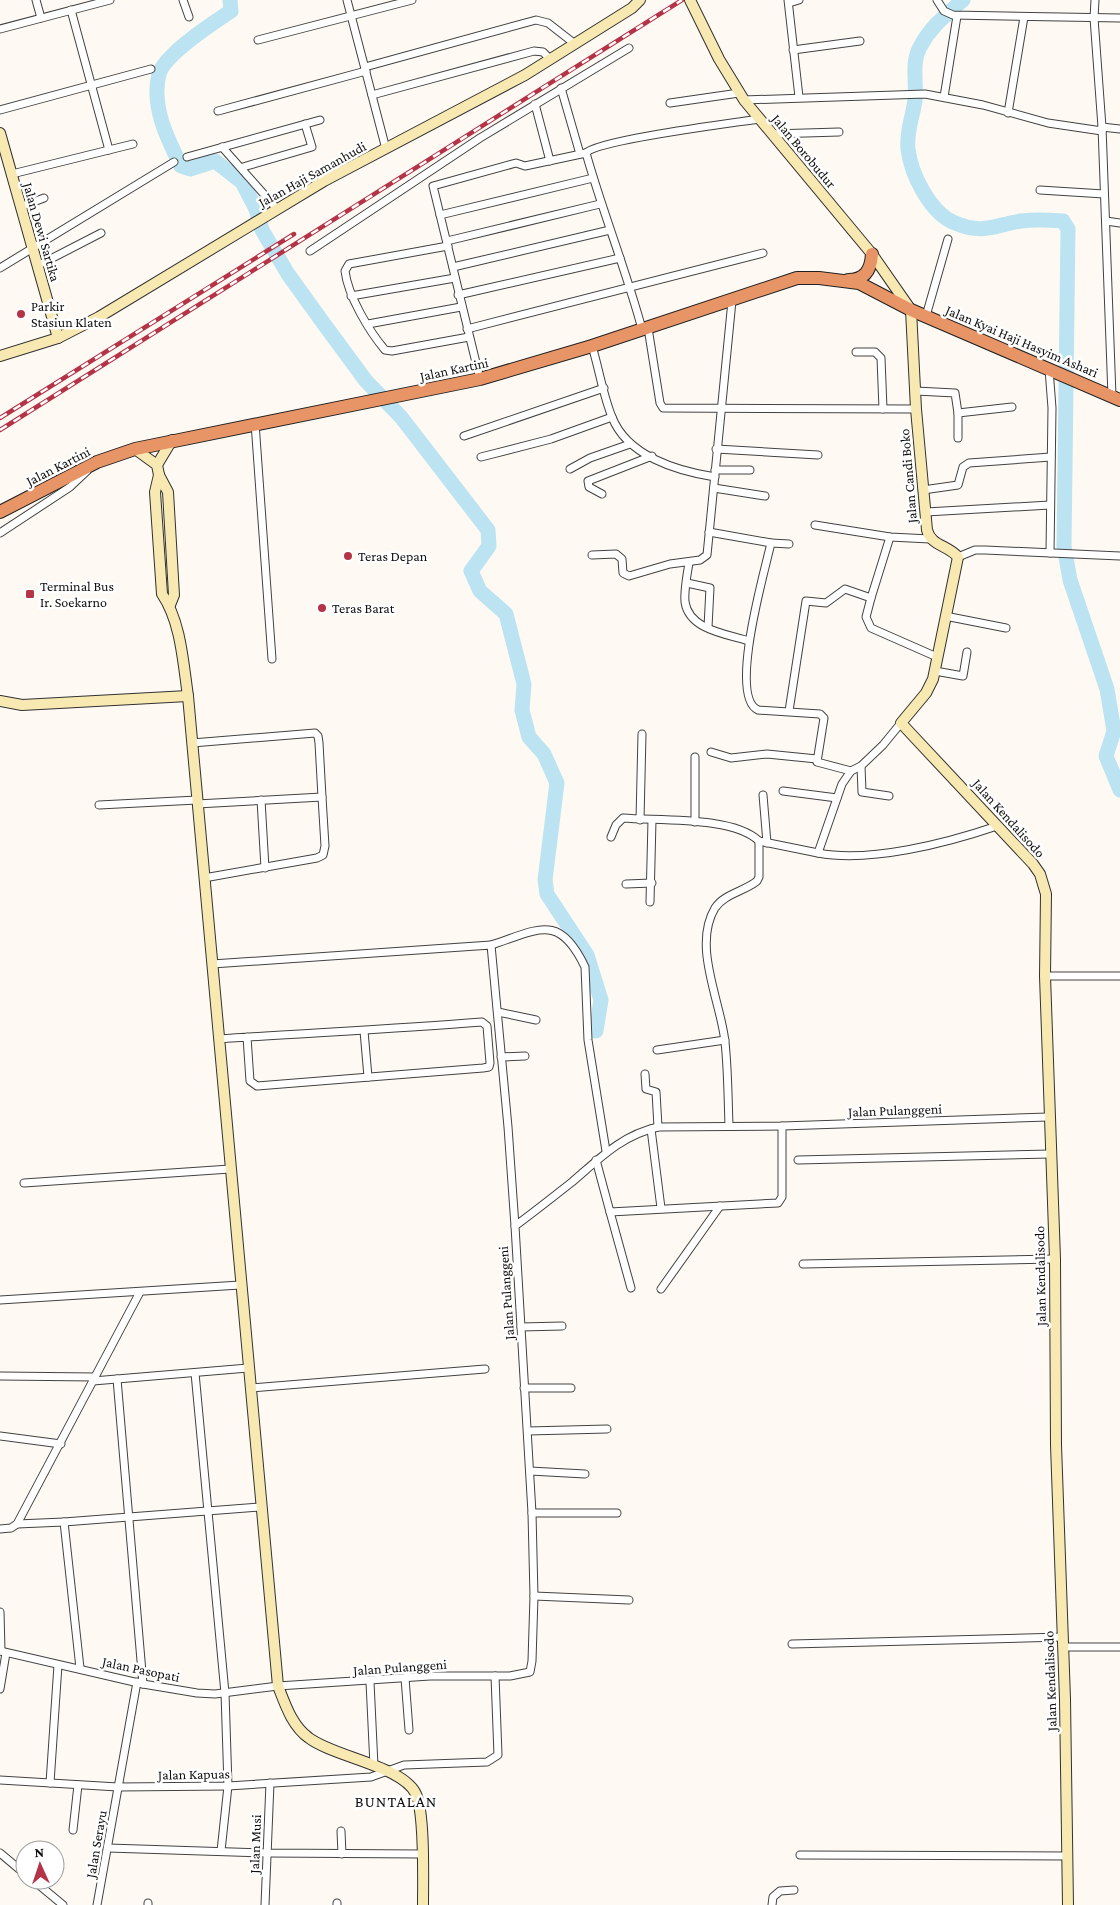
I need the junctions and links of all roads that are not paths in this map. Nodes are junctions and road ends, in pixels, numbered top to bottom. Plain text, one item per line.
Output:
1 (36, 0) edge
2 (183, 0) edge
3 (347, 0) edge
4 (412, 0) edge
5 (647, 0) edge
6 (690, 0) edge
7 (799, 0) edge
8 (937, 0) edge
9 (1095, 0) edge
10 (105, 1) edge
11 (788, 2) edge
12 (636, 4) edge
13 (71, 10) junction
14 (352, 16) junction
15 (957, 16) junction
16 (189, 17) dead end
17 (1024, 17) junction
18 (41, 18) junction
19 (1094, 18) junction
20 (1120, 18) edge
21 (0, 29) edge
22 (258, 40) dead end
23 (860, 41) dead end
24 (574, 44) junction
25 (629, 48) dead end
26 (793, 50) junction
27 (550, 60) junction
28 (366, 69) junction
29 (151, 70) dead end
30 (91, 85) junction
31 (561, 88) junction
32 (372, 96) junction
33 (742, 96) junction
34 (799, 97) junction
35 (944, 97) junction
36 (670, 103) dead end
37 (535, 104) junction
38 (0, 110) edge
39 (218, 111) dead end
40 (1008, 113) junction
41 (320, 120) dead end
42 (759, 120) junction
43 (305, 124) junction
44 (1102, 129) junction
45 (1120, 129) edge
46 (839, 132) dead end
47 (0, 133) edge
48 (772, 134) junction
49 (133, 144) dead end
50 (222, 147) junction
51 (386, 149) junction
52 (109, 150) junction
53 (583, 154) junction
54 (187, 157) dead end
55 (550, 161) junction
56 (174, 162) dead end
57 (243, 168) junction
58 (430, 171) junction
59 (12, 174) junction
60 (593, 178) junction
61 (433, 186) junction
62 (1040, 190) dead end
63 (1104, 194) junction
64 (44, 198) dead end
65 (600, 204) junction
66 (20, 207) junction
67 (277, 209) junction
68 (440, 215) junction
69 (1106, 221) junction
70 (1120, 224) edge
71 (610, 230) junction
72 (101, 233) dead end
73 (948, 239) dead end
74 (447, 244) junction
75 (32, 248) junction
76 (310, 251) dead end
77 (763, 253) dead end
78 (872, 254) junction
79 (620, 258) junction
80 (37, 266) junction
81 (453, 267) junction
82 (0, 268) edge
83 (455, 278) junction
84 (840, 279) junction
85 (631, 288) junction
86 (458, 295) junction
87 (351, 296) junction
88 (732, 300) junction
89 (461, 307) junction
90 (911, 310) junction
91 (926, 316) junction
92 (368, 324) junction
93 (467, 329) junction
94 (645, 329) junction
95 (58, 338) junction
96 (469, 338) junction
97 (592, 346) junction
98 (856, 352) dead end
99 (0, 357) edge
100 (1054, 371) junction
101 (480, 379) junction
102 (604, 388) junction
103 (916, 392) junction
104 (1116, 398) edge
105 (1012, 407) dead end
106 (721, 408) junction
107 (883, 410) junction
108 (916, 410) junction
109 (958, 413) junction
110 (612, 418) junction
111 (255, 423) junction
112 (464, 436) dead end
113 (958, 438) dead end
114 (172, 440) junction
115 (630, 444) junction
116 (135, 448) junction
117 (716, 449) junction
118 (818, 455) dead end
119 (481, 456) dead end
120 (652, 456) junction
121 (1051, 457) junction
122 (96, 462) junction
123 (570, 469) dead end
124 (158, 470) junction
125 (750, 470) dead end
126 (715, 473) junction
127 (714, 488) junction
128 (923, 490) junction
129 (155, 492) junction
130 (168, 492) junction
131 (602, 494) dead end
132 (765, 496) dead end
133 (1050, 505) junction
134 (0, 512) edge
135 (926, 512) junction
136 (815, 525) dead end
137 (709, 532) junction
138 (0, 534) edge
139 (890, 536) junction
140 (930, 539) junction
141 (771, 543) junction
142 (789, 544) dead end
143 (1054, 554) junction
144 (592, 555) dead end
145 (1120, 556) edge
146 (958, 557) junction
147 (689, 563) junction
148 (687, 583) junction
149 (871, 598) junction
150 (170, 605) junction
151 (945, 616) junction
152 (708, 627) junction
153 (1006, 628) dead end
154 (749, 641) junction
155 (967, 652) dead end
156 (938, 657) junction
157 (272, 658) dead end
158 (935, 671) junction
159 (188, 696) junction
160 (0, 702) edge
161 (789, 711) junction
162 (901, 723) junction
163 (642, 734) dead end
164 (192, 743) junction
165 (711, 752) dead end
166 (695, 758) dead end
167 (817, 759) junction
168 (861, 766) junction
169 (851, 771) junction
170 (783, 790) dead end
171 (763, 795) dead end
172 (889, 796) dead end
173 (322, 797) junction
174 (837, 798) junction
175 (261, 800) junction
176 (197, 802) junction
177 (99, 806) dead end
178 (640, 820) junction
179 (652, 820) junction
180 (695, 822) junction
181 (997, 826) junction
182 (611, 837) dead end
183 (759, 841) junction
184 (767, 843) junction
185 (818, 853) junction
186 (265, 868) junction
187 (204, 878) junction
188 (652, 883) junction
189 (626, 884) dead end
190 (650, 902) dead end
191 (491, 945) junction
192 (212, 964) junction
193 (1044, 976) junction
194 (1120, 976) edge
195 (498, 1012) junction
196 (536, 1020) dead end
197 (364, 1031) junction
198 (247, 1037) junction
199 (219, 1039) junction
200 (725, 1040) junction
201 (657, 1050) dead end
202 (525, 1056) dead end
203 (501, 1057) junction
204 (645, 1074) dead end
205 (368, 1077) junction
206 (1048, 1117) junction
207 (729, 1126) junction
208 (782, 1126) junction
209 (654, 1128) junction
210 (606, 1151) junction
211 (1050, 1154) junction
212 (598, 1158) junction
213 (798, 1160) dead end
214 (230, 1169) junction
215 (24, 1184) dead end
216 (720, 1206) junction
217 (661, 1208) junction
218 (614, 1211) junction
219 (514, 1226) junction
220 (1055, 1259) junction
221 (803, 1264) dead end
222 (240, 1285) junction
223 (631, 1288) dead end
224 (661, 1289) dead end
225 (140, 1292) junction
226 (0, 1300) edge
227 (562, 1326) dead end
228 (521, 1327) junction
229 (248, 1368) junction
230 (485, 1369) dead end
231 (195, 1373) junction
232 (0, 1376) edge
233 (94, 1379) junction
234 (117, 1379) junction
235 (250, 1388) junction
236 (524, 1388) junction
237 (570, 1388) dead end
238 (607, 1429) dead end
239 (528, 1431) junction
240 (0, 1436) edge
241 (61, 1444) junction
242 (530, 1472) junction
243 (586, 1474) dead end
244 (260, 1507) junction
245 (207, 1510) junction
246 (532, 1513) junction
247 (617, 1513) dead end
248 (129, 1518) junction
249 (64, 1522) junction
250 (17, 1524) junction
251 (0, 1529) edge
252 (534, 1596) junction
253 (629, 1600) dead end
254 (0, 1612) edge
255 (792, 1644) dead end
256 (1120, 1647) edge
257 (1063, 1650) junction
258 (2, 1652) edge
259 (58, 1665) junction
260 (80, 1668) junction
261 (495, 1676) junction
262 (405, 1678) junction
263 (370, 1682) junction
264 (140, 1683) junction
265 (278, 1686) junction
266 (0, 1689) edge
267 (225, 1693) junction
268 (409, 1730) dead end
269 (374, 1766) junction
270 (388, 1772) junction
271 (0, 1780) edge
272 (50, 1783) junction
273 (270, 1783) junction
274 (78, 1785) junction
275 (228, 1786) junction
276 (118, 1787) junction
277 (73, 1830) dead end
278 (341, 1830) dead end
279 (108, 1848) junction
280 (221, 1851) junction
281 (0, 1853) edge
282 (267, 1853) junction
283 (342, 1854) junction
284 (422, 1854) junction
285 (800, 1855) dead end
286 (1067, 1856) junction
287 (15, 1866) edge
288 (45, 1890) edge
289 (794, 1890) dead end
290 (63, 1905) edge
291 (97, 1905) edge
292 (265, 1905) edge
293 (423, 1905) edge
294 (772, 1905) edge
295 (1068, 1905) edge

1 - 18 street
2 - 16 street
3 - 14 street
4 - 14 street
5 - 12 street, Jalan Haji Samanhudi
6 - 33 street, Jalan Borobudur
7 - 11 street
8 - 15 street
9 - 19 street
10 - 13 street
11 - 26 street
12 - 24 street, Jalan Haji Samanhudi
13 - 18 street
13 - 30 street
14 - 22 street
14 - 28 street
15 - 17 street
15 - 35 street
17 - 19 street
17 - 40 street
18 - 21 street
19 - 20 street
19 - 44 street
23 - 26 street
24 - 27 street, Jalan Haji Samanhudi
24 - 28 street
25 - 31 street
26 - 34 street
27 - 32 street
27 - 51 street, Jalan Haji Samanhudi
28 - 32 street
28 - 39 street
29 - 30 street
30 - 38 street
30 - 52 street
31 - 37 street
31 - 53 street
32 - 51 street
33 - 34 street
33 - 36 street
33 - 42 street, Jalan Borobudur
34 - 35 street
35 - 40 street
37 - 55 street
37 - 58 street
40 - 44 street
41 - 43 street
42 - 48 street, Jalan Borobudur
42 - 53 street
43 - 50 street
43 - 57 street
44 - 45 street
44 - 63 street
46 - 48 street
47 - 59 street, Jalan Dewi Sartika
48 - 78 street, Jalan Borobudur
49 - 52 street
50 - 54 street
50 - 57 street
51 - 67 street, Jalan Haji Samanhudi
52 - 59 street
53 - 55 street
53 - 60 street
55 - 61 street
56 - 75 street
57 - 67 street
58 - 61 street
58 - 76 street
59 - 66 street, Jalan Dewi Sartika
60 - 65 street
60 - 68 street
61 - 68 street
62 - 63 street
63 - 69 street
64 - 66 street
65 - 71 street
65 - 74 street
66 - 75 street, Jalan Dewi Sartika
67 - 95 street, Jalan Haji Samanhudi
68 - 74 street
69 - 70 street
69 - 104 street
71 - 79 street
71 - 81 street
72 - 80 street
73 - 91 street
74 - 81 street
74 - 87 street
75 - 80 street, Jalan Dewi Sartika
75 - 82 street
77 - 85 street
78 - 84 highway
78 - 90 street, Jalan Borobudur
79 - 85 street
79 - 86 street
80 - 95 street, Jalan Dewi Sartika
81 - 83 street
83 - 86 street
83 - 87 street
84 - 88 highway, Jalan Kartini
84 - 90 highway, Jalan Kartini
85 - 93 street
85 - 94 street
86 - 89 street
87 - 92 street
88 - 94 highway, Jalan Kartini
88 - 106 street
89 - 92 street
89 - 93 street
90 - 91 highway, Jalan Kyai Haji Hasyim Ashari
90 - 103 street, Jalan Candi Boko
91 - 100 highway, Jalan Kyai Haji Hasyim Ashari
92 - 96 street
93 - 96 street
94 - 97 highway, Jalan Kartini
94 - 106 street
95 - 99 street, Jalan Haji Samanhudi
96 - 101 street
97 - 101 highway, Jalan Kartini
97 - 102 street
98 - 107 street
100 - 104 highway, Jalan Kyai Haji Hasyim Ashari
100 - 121 street
101 - 111 highway, Jalan Kartini
102 - 110 street
102 - 112 street
103 - 108 street, Jalan Candi Boko
103 - 109 street
105 - 109 street
106 - 107 street
106 - 117 street
107 - 108 street
108 - 128 street, Jalan Candi Boko
109 - 113 street
110 - 115 street
110 - 119 street
111 - 114 highway, Jalan Kartini
111 - 157 street
114 - 116 highway, Jalan Kartini
114 - 124 street
115 - 120 street
115 - 123 street
116 - 122 highway, Jalan Kartini
116 - 124 street
117 - 118 street
117 - 126 street
120 - 126 street
120 - 131 street
121 - 128 street
121 - 133 street
122 - 134 highway, Jalan Kartini
122 - 138 street
124 - 129 street
124 - 130 street
125 - 126 street
126 - 127 street
127 - 132 street
127 - 137 street
128 - 135 street, Jalan Candi Boko
129 - 130 street
129 - 150 street
130 - 150 street
133 - 135 street
133 - 143 street
135 - 140 street, Jalan Candi Boko
136 - 139 street
137 - 141 street
137 - 147 street
139 - 140 street
139 - 149 street
140 - 146 street, Jalan Candi Boko
141 - 142 street
141 - 154 street
143 - 145 street
143 - 146 street
144 - 147 street
146 - 151 street
147 - 148 street
148 - 152 street
148 - 152 street
149 - 156 street
149 - 161 street
150 - 159 street
151 - 153 street
151 - 156 street
152 - 154 street
154 - 161 street
155 - 158 street
156 - 158 street
158 - 162 street
159 - 160 street
159 - 164 street
161 - 167 street
162 - 168 street
162 - 181 street, Jalan Kendalisodo
163 - 178 street
164 - 173 street
164 - 176 street
165 - 167 street
166 - 180 street
167 - 169 street
168 - 169 street
168 - 172 street
169 - 174 street
170 - 174 street
171 - 184 street
173 - 175 street
173 - 186 street
174 - 185 street
175 - 176 street
175 - 186 street
176 - 177 street
176 - 187 street
178 - 179 street
178 - 182 street
179 - 180 street
179 - 188 street
180 - 183 street
181 - 185 street
181 - 193 street, Jalan Kendalisodo
183 - 184 street
183 - 200 street
184 - 185 street
186 - 187 street
187 - 192 street
188 - 189 street
188 - 190 street
191 - 192 street
191 - 195 street
191 - 210 street
192 - 199 street
193 - 194 street
193 - 206 street, Jalan Kendalisodo
195 - 196 street
195 - 203 street
197 - 198 street
197 - 205 street
197 - 205 street
198 - 199 street
198 - 205 street
199 - 214 street
200 - 201 street
200 - 207 street
202 - 203 street
203 - 219 street
204 - 209 street
206 - 208 street, Jalan Pulanggeni
206 - 211 street, Jalan Kendalisodo
207 - 208 street, Jalan Pulanggeni
207 - 209 street, Jalan Pulanggeni
208 - 216 street
209 - 210 street, Jalan Pulanggeni
209 - 217 street
210 - 212 street, Jalan Pulanggeni
211 - 213 street
211 - 220 street, Jalan Kendalisodo
212 - 218 street
212 - 219 street, Jalan Pulanggeni
214 - 215 street
214 - 222 street
216 - 217 street
216 - 224 street
217 - 218 street
218 - 223 street
219 - 228 street, Jalan Pulanggeni
220 - 221 street
220 - 257 street, Jalan Kendalisodo
222 - 225 street
222 - 229 street
225 - 226 street
225 - 233 street
227 - 228 street
228 - 236 street, Jalan Pulanggeni
229 - 231 street
229 - 235 street
230 - 235 street
231 - 234 street
231 - 245 street
232 - 233 street
233 - 234 street
233 - 241 street
234 - 248 street, Jalan Serayu
235 - 244 street
236 - 237 street
236 - 239 street, Jalan Pulanggeni
238 - 239 street
239 - 242 street, Jalan Pulanggeni
240 - 241 street
241 - 250 street
242 - 243 street
242 - 246 street, Jalan Pulanggeni
244 - 245 street
244 - 265 street
245 - 248 street
245 - 267 street
246 - 247 street
246 - 252 street, Jalan Pulanggeni
248 - 249 street
248 - 264 street, Jalan Serayu
249 - 250 street
249 - 260 street
250 - 251 street
252 - 253 street
252 - 261 street, Jalan Pulanggeni
254 - 258 street
255 - 257 street
256 - 257 street
257 - 286 street, Jalan Kendalisodo
258 - 259 street, Jalan Pasopati
258 - 266 street
259 - 260 street, Jalan Pasopati
259 - 272 street
260 - 264 street, Jalan Pasopati
261 - 262 street, Jalan Pulanggeni
261 - 270 street, Jalan Kapuas
262 - 263 street, Jalan Pulanggeni
262 - 268 street
263 - 265 street, Jalan Pulanggeni
263 - 269 street
264 - 267 street, Jalan Pasopati
264 - 276 street, Jalan Serayu
265 - 267 street, Jalan Pasopati
265 - 269 street
267 - 275 street
269 - 270 street
270 - 273 street, Jalan Kapuas
270 - 284 street
271 - 272 street, Jalan Kapuas
272 - 274 street, Jalan Kapuas
273 - 275 street, Jalan Kapuas
273 - 282 street, Jalan Musi
274 - 276 street, Jalan Kapuas
274 - 277 street
275 - 276 street, Jalan Kapuas
275 - 280 street
276 - 279 street, Jalan Serayu
278 - 283 street
279 - 280 street
279 - 291 street, Jalan Serayu
280 - 282 street
281 - 287 street
282 - 283 street
282 - 292 street, Jalan Musi
283 - 284 street
284 - 293 street
285 - 286 street
286 - 295 street, Jalan Kendalisodo
288 - 290 street
289 - 294 street

